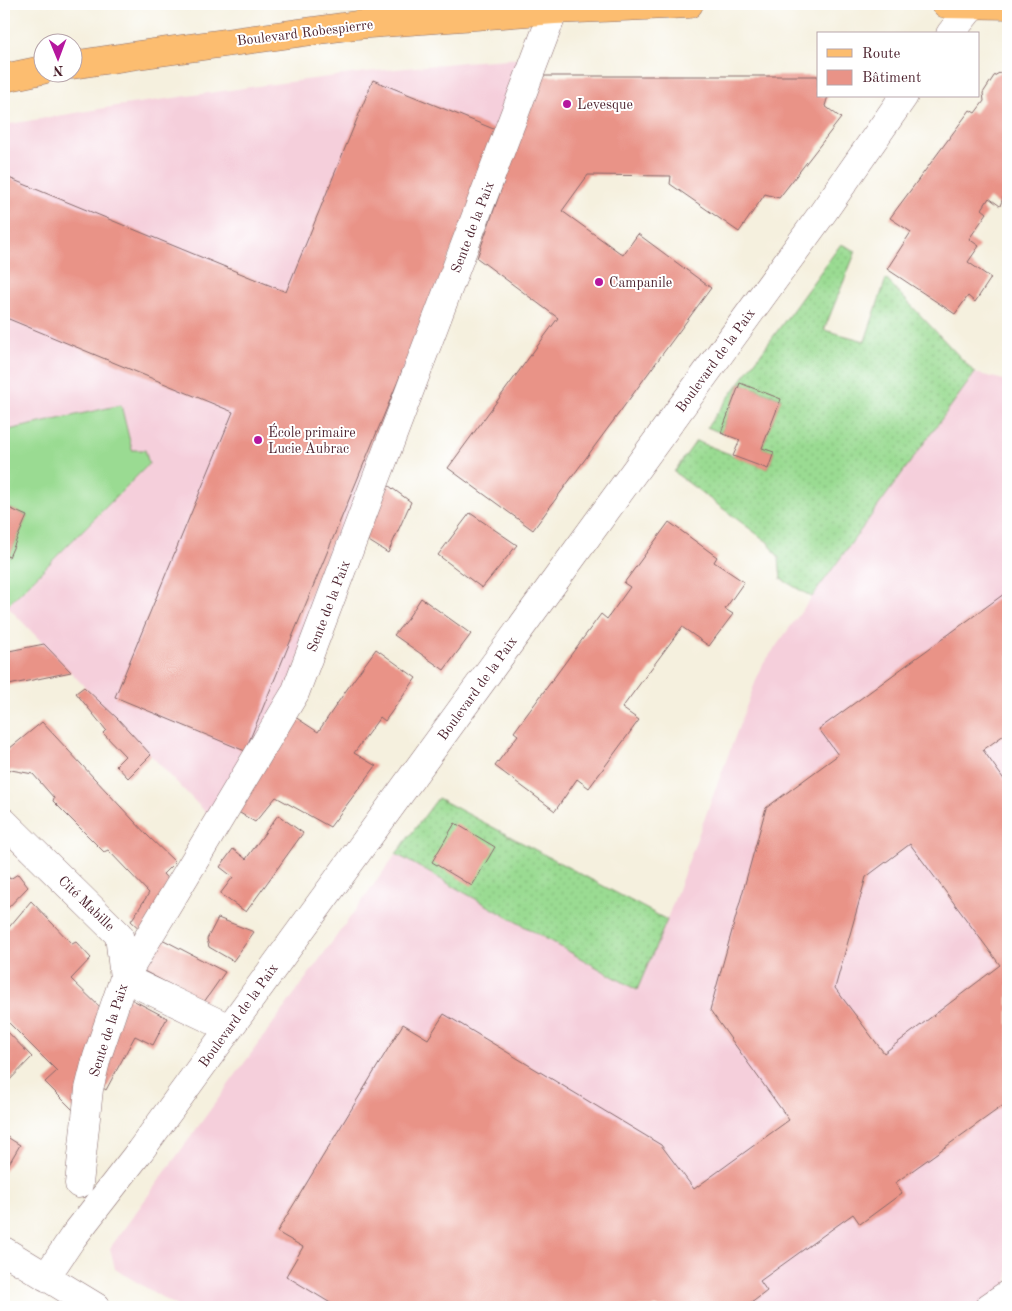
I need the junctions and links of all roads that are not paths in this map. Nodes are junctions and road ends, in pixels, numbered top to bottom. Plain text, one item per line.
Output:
1 (689, 4) edge
2 (946, 4) edge
3 (974, 4) edge
4 (1008, 5) edge
5 (554, 10) junction
6 (952, 32) edge
7 (82, 64) edge
8 (32, 72) edge
9 (4, 78) edge
10 (903, 98) edge
11 (4, 822) edge
12 (124, 978) junction
13 (229, 1028) junction
14 (79, 1184) dead end
15 (4, 1252) edge
16 (46, 1277) junction
17 (1008, 1294) edge
18 (96, 1307) edge
19 (990, 1307) edge

1 - 5 main road, Boulevard Robespierre
2 - 3 main road
3 - 4 main road
3 - 6 street
5 - 7 main road, Boulevard Robespierre
5 - 12 street, Sente de la Paix
8 - 9 main road
10 - 13 street, Boulevard de la Paix
11 - 12 street, Cité Mabille
12 - 13 street
12 - 14 street, Sente de la Paix
13 - 16 street, Boulevard de la Paix
15 - 16 street
16 - 18 street
17 - 19 street

